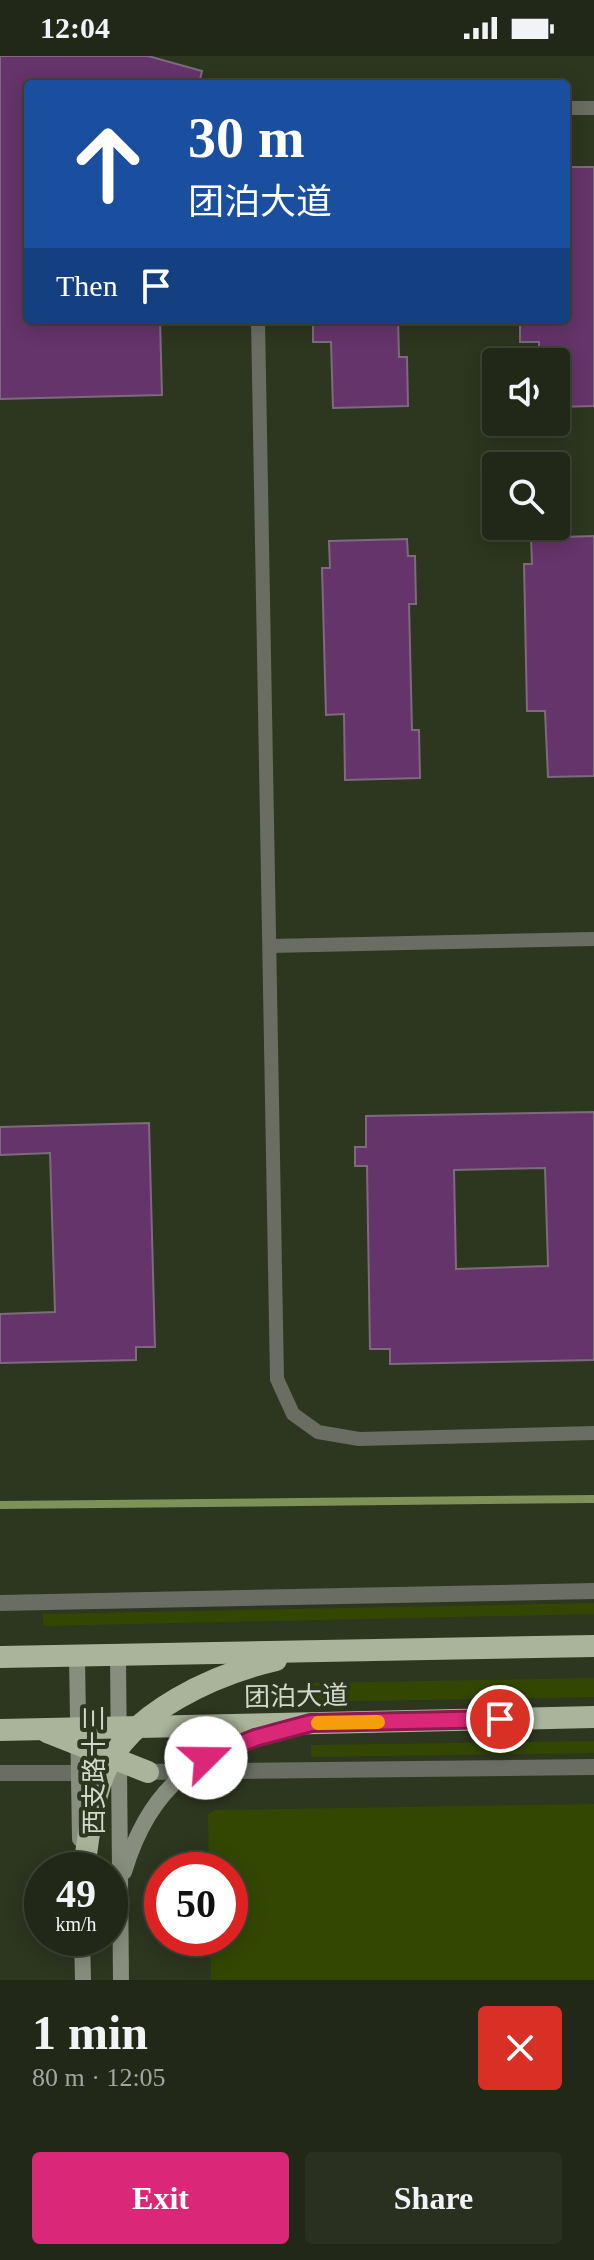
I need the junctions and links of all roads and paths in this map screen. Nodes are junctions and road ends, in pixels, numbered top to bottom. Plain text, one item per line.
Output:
1 (570, 108) edge
2 (594, 108) edge
3 (258, 324) edge
4 (594, 939) edge
5 (270, 946) junction
6 (594, 1433) edge
7 (594, 1591) edge
8 (0, 1603) edge
9 (594, 1646) edge
10 (309, 1652) junction
11 (118, 1656) junction
12 (0, 1657) edge
13 (77, 1657) junction
14 (594, 1717) edge
15 (311, 1723) junction
16 (0, 1730) edge
17 (78, 1736) junction
18 (118, 1753) junction
19 (594, 1767) edge
20 (148, 1772) joint
21 (185, 1772) junction
22 (0, 1773) edge
23 (79, 1773) junction
24 (82, 1852) edge
25 (86, 1852) edge
26 (119, 1852) edge
27 (128, 1858) edge
28 (82, 1956) edge
29 (120, 1956) edge
30 (83, 1980) edge
31 (121, 1980) edge

1 - 2 lane
3 - 5 lane
4 - 5 lane
5 - 6 lane
7 - 8 street
9 - 10 highway, 团泊大道
10 - 11 highway, 团泊大道
10 - 18 highway
11 - 13 highway, 团泊大道
11 - 18 main road, 西支路十三
12 - 13 highway, 团泊大道
13 - 17 main road, 西支路十三
14 - 15 highway, 团泊大道
15 - 18 highway, 团泊大道
15 - 21 main road
16 - 17 highway
17 - 18 highway
17 - 18 highway, 团泊大道
17 - 23 main road, 西支路十三
18 - 20 highway
18 - 23 street
18 - 25 highway
18 - 26 main road, 西支路十三
19 - 21 street
20 - 21 street
21 - 27 main road
22 - 23 street
23 - 24 main road, 西支路十三
28 - 30 main road
29 - 31 main road, 西支路十三

